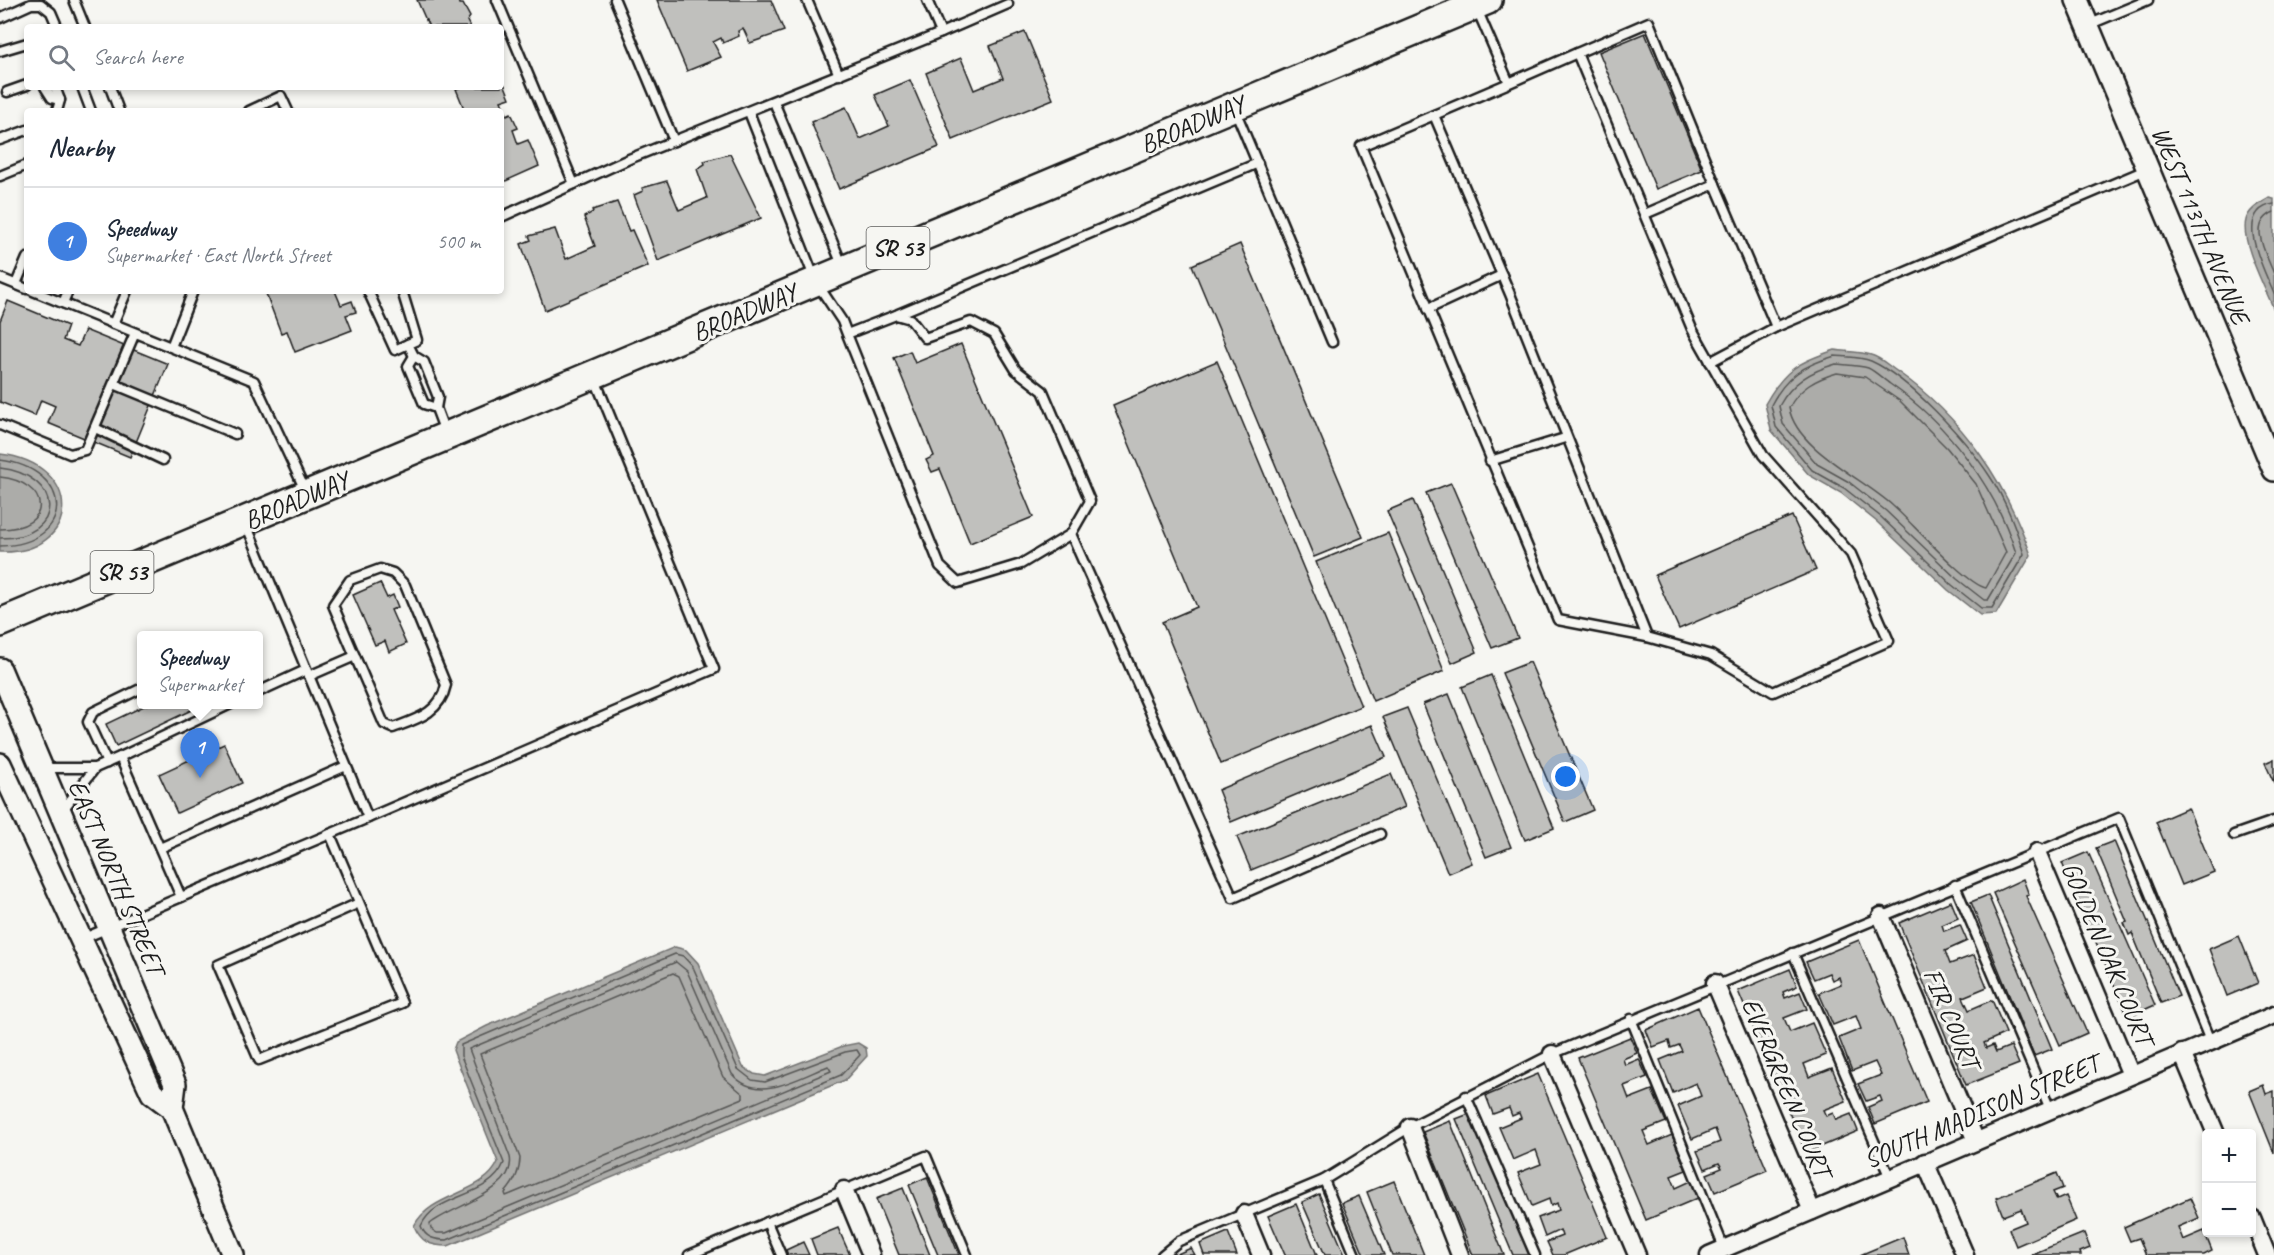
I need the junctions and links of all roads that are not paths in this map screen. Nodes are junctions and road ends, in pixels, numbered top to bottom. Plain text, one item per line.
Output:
1 (74, 0) edge
2 (497, 0) edge
3 (615, 0) edge
4 (807, 0) edge
5 (927, 0) edge
6 (2077, 0) edge
7 (2148, 0) edge
8 (1478, 2) edge
9 (23, 4) edge
10 (1008, 4) dead end
11 (0, 18) edge
12 (56, 24) edge
13 (84, 24) edge
14 (2088, 25) junction
15 (941, 33) junction
16 (24, 44) edge
17 (0, 51) edge
18 (1577, 53) junction
19 (839, 75) junction
20 (1509, 83) junction
21 (24, 86) edge
22 (47, 90) edge
23 (56, 90) edge
24 (83, 90) edge
25 (111, 90) edge
26 (7, 92) dead end
27 (60, 100) junction
28 (774, 102) junction
29 (1234, 106) junction
30 (58, 108) edge
31 (90, 108) edge
32 (118, 108) edge
33 (255, 108) edge
34 (287, 108) edge
35 (749, 112) junction
36 (1434, 115) junction
37 (24, 131) edge
38 (0, 140) edge
39 (674, 141) junction
40 (1257, 163) junction
41 (24, 166) edge
42 (2148, 169) junction
43 (0, 177) edge
44 (574, 184) junction
45 (1715, 184) junction
46 (1646, 214) junction
47 (504, 216) edge
48 (24, 265) edge
49 (845, 270) junction
50 (1502, 275) junction
51 (0, 278) edge
52 (816, 282) junction
53 (16, 285) junction
54 (24, 288) edge
55 (40, 294) edge
56 (67, 294) edge
57 (126, 294) edge
58 (192, 294) edge
59 (369, 294) edge
60 (403, 294) edge
61 (63, 303) junction
62 (1428, 309) junction
63 (896, 315) junction
64 (113, 324) junction
65 (1776, 327) junction
66 (135, 333) junction
67 (847, 334) junction
68 (1332, 342) dead end
69 (408, 344) junction
70 (171, 347) junction
71 (414, 356) junction
72 (1710, 362) junction
73 (593, 375) junction
74 (114, 384) junction
75 (436, 408) junction
76 (0, 426) edge
77 (95, 428) junction
78 (235, 434) dead end
79 (447, 435) junction
80 (1565, 438) junction
81 (163, 460) dead end
82 (1490, 461) junction
83 (2274, 470) edge
84 (308, 495) junction
85 (244, 521) junction
86 (1071, 534) junction
87 (0, 623) edge
88 (1647, 637) junction
89 (355, 656) junction
90 (0, 669) edge
91 (308, 673) junction
92 (137, 690) edge
93 (263, 690) edge
94 (222, 709) edge
95 (120, 757) junction
96 (107, 763) junction
97 (0, 764) edge
98 (346, 766) junction
99 (41, 768) junction
100 (95, 768) junction
101 (60, 813) junction
102 (368, 818) junction
103 (2274, 821) edge
104 (330, 834) junction
105 (1380, 834) dead end
106 (2234, 835) dead end
107 (160, 848) junction
108 (2037, 852) junction
109 (1955, 885) junction
110 (181, 897) junction
111 (359, 903) junction
112 (1881, 916) junction
113 (109, 927) junction
114 (81, 939) junction
115 (1793, 953) junction
116 (1716, 983) junction
117 (2274, 1015) edge
118 (1631, 1019) junction
119 (2210, 1041) junction
120 (2182, 1053) junction
121 (1552, 1054) junction
122 (2131, 1075) junction
123 (1466, 1096) junction
124 (172, 1108) junction
125 (2050, 1109) junction
126 (1410, 1127) junction
127 (2214, 1129) edge
128 (1976, 1141) junction
129 (1925, 1162) junction
130 (1890, 1178) junction
131 (1324, 1179) junction
132 (844, 1190) junction
133 (1812, 1211) junction
134 (1244, 1214) junction
135 (767, 1222) junction
136 (2256, 1226) edge
137 (1724, 1248) junction
138 (2269, 1251) edge
139 (1164, 1254) edge
140 (233, 1255) edge
141 (689, 1255) edge
142 (781, 1255) edge
143 (871, 1255) edge
144 (967, 1255) edge
145 (1261, 1255) edge
146 (1355, 1255) edge
147 (1460, 1255) edge
148 (1535, 1255) edge
149 (1637, 1255) edge
150 (1709, 1255) edge
151 (1965, 1255) edge

1 - 13 lane
2 - 44 lane
3 - 39 lane
4 - 19 lane
5 - 15 lane
6 - 14 street, WEST 113TH AVENUE
7 - 14 lane
8 - 20 lane
8 - 29 main road, BROADWAY / SR 53
9 - 11 lane
9 - 12 lane
10 - 15 lane
14 - 42 street, WEST 113TH AVENUE
15 - 19 lane
16 - 17 lane
18 - 20 lane
18 - 45 lane
18 - 46 lane
19 - 28 lane
20 - 36 lane
21 - 26 lane
22 - 27 lane
23 - 27 lane
24 - 31 lane
25 - 32 lane
27 - 30 lane
28 - 35 lane
28 - 49 lane
29 - 40 lane
29 - 49 main road, BROADWAY / SR 53
33 - 34 lane
35 - 39 lane
35 - 52 lane
36 - 50 lane
36 - 62 lane
37 - 38 lane
39 - 44 lane
40 - 63 lane
40 - 68 lane
41 - 43 lane
42 - 65 lane
42 - 83 street, WEST 113TH AVENUE
44 - 47 lane
45 - 46 lane
45 - 65 lane
46 - 72 lane
48 - 53 lane
49 - 52 main road, BROADWAY / SR 53
50 - 62 lane
50 - 80 lane
51 - 53 lane
52 - 67 lane
52 - 73 main road, BROADWAY / SR 53
53 - 54 lane
55 - 61 lane
56 - 61 lane
57 - 64 lane
58 - 70 lane
59 - 69 lane
60 - 69 lane
61 - 64 lane
62 - 82 lane
63 - 67 lane
63 - 86 lane
64 - 66 lane
65 - 72 lane
66 - 70 lane
66 - 74 lane
67 - 86 lane
69 - 71 lane
70 - 84 lane
71 - 75 lane
71 - 75 lane
72 - 88 lane
73 - 79 main road, BROADWAY / SR 53
73 - 102 lane
74 - 77 lane
74 - 78 lane
75 - 79 lane
76 - 77 lane
77 - 81 lane
79 - 84 main road, BROADWAY / SR 53
80 - 82 lane
80 - 88 lane
82 - 88 lane
84 - 85 main road, BROADWAY / SR 53
85 - 87 main road, BROADWAY / SR 53
85 - 91 lane
86 - 105 lane
89 - 89 lane
89 - 91 lane
90 - 99 street, EAST NORTH STREET
91 - 93 lane
91 - 98 lane
92 - 96 lane
94 - 95 lane
95 - 96 lane
95 - 107 lane
96 - 100 lane
97 - 114 street, EAST NORTH STREET
98 - 102 lane
98 - 107 lane
99 - 100 lane
99 - 101 street, EAST NORTH STREET
100 - 101 lane
101 - 113 street, EAST NORTH STREET
102 - 104 lane
103 - 106 lane
104 - 110 lane
104 - 111 lane
107 - 110 lane
108 - 109 lane
108 - 119 lane
108 - 122 street, GOLDEN OAK COURT
109 - 112 lane
109 - 125 lane
110 - 113 lane
111 - 111 lane
112 - 115 lane
112 - 128 street, FIR COURT
113 - 114 lane
113 - 124 street, EAST NORTH STREET
114 - 124 street, EAST NORTH STREET
115 - 116 lane
115 - 130 lane
116 - 118 lane
116 - 133 street, EVERGREEN COURT
117 - 119 street, SOUTH MADISON STREET
118 - 121 lane
118 - 137 lane
119 - 120 street, SOUTH MADISON STREET
120 - 122 street, SOUTH MADISON STREET
120 - 127 street
121 - 123 lane
121 - 149 street
122 - 125 street, SOUTH MADISON STREET
123 - 126 lane
123 - 148 lane
124 - 140 street, EAST NORTH STREET
125 - 128 street, SOUTH MADISON STREET
126 - 131 lane
126 - 147 street
128 - 129 street, SOUTH MADISON STREET
129 - 130 street, SOUTH MADISON STREET
129 - 151 street
130 - 133 street, SOUTH MADISON STREET
131 - 134 lane
131 - 146 lane
132 - 135 lane
132 - 143 street
132 - 144 lane
133 - 137 street, SOUTH MADISON STREET
134 - 139 lane
134 - 145 street
135 - 141 lane
135 - 142 lane
136 - 138 street
137 - 150 street, SOUTH MADISON STREET

